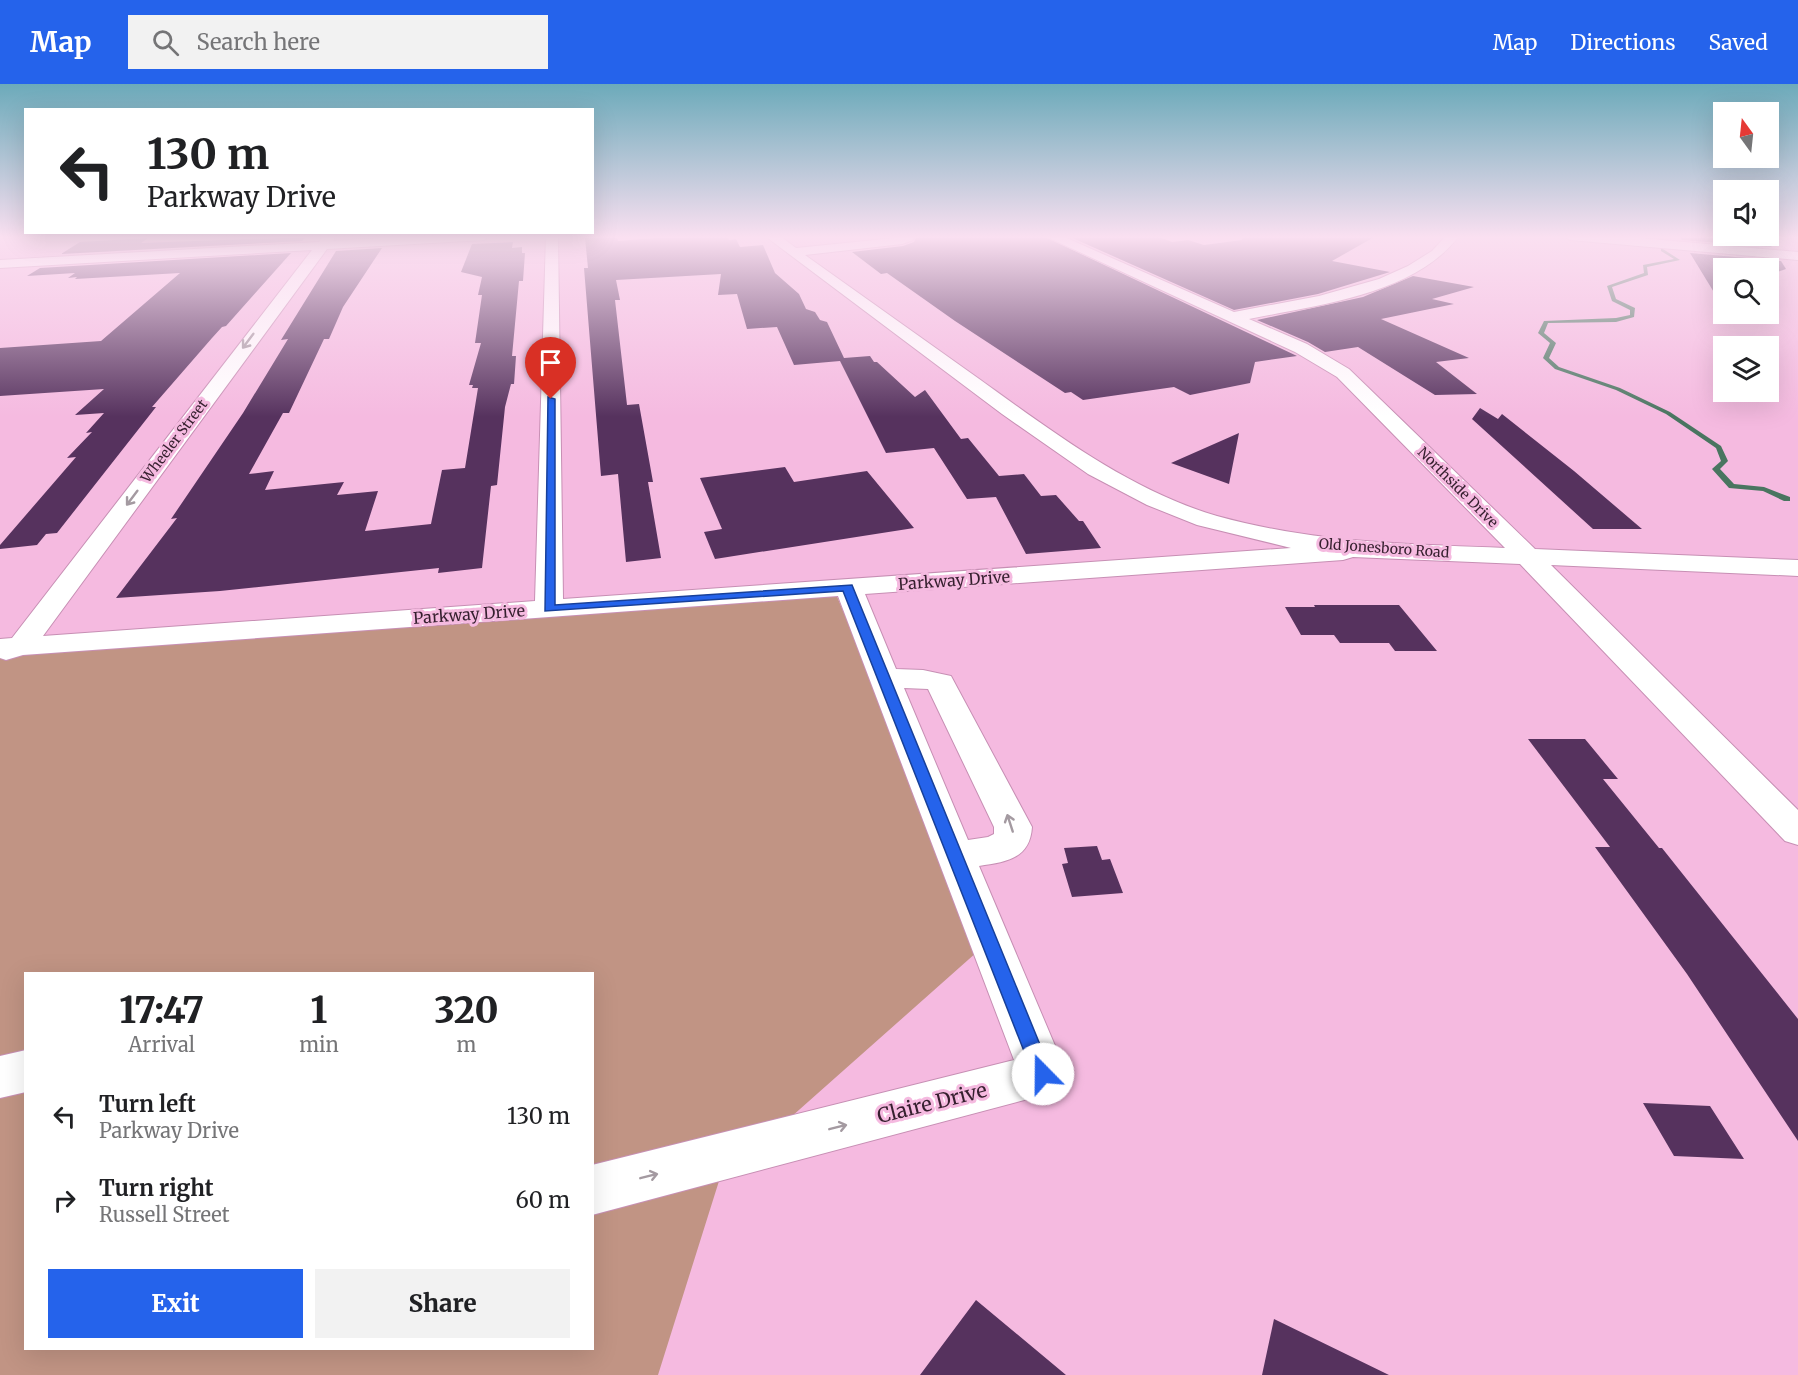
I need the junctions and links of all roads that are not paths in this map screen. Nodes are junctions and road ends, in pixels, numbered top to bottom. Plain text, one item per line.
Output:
1 (283, 296) edge
2 (552, 296) edge
3 (854, 296) edge
4 (1187, 296) edge
5 (1331, 296) edge
6 (1232, 316) junction
7 (1348, 549) junction
8 (1527, 555) junction
9 (1798, 568) edge
10 (848, 587) junction
11 (549, 608) junction
12 (7, 649) edge
13 (884, 678) junction
14 (1798, 832) edge
15 (958, 864) junction
16 (24, 1071) edge
17 (0, 1077) edge
18 (594, 1189) edge

1 -> 12 street, Wheeler Street
2 - 11 street
3 - 7 street, Old Jonesboro Road
4 - 6 street, Northside Drive
5 - 6 street
6 - 8 street, Northside Drive
7 - 8 street, Old Jonesboro Road
7 - 10 street, Parkway Drive
8 - 9 street, Old Jonesboro Road
8 - 14 street, Northside Drive
10 - 11 street, Parkway Drive
10 - 13 street, Claire Drive
11 - 12 street, Parkway Drive
13 - 15 street, Claire Drive
15 -> 13 street
18 -> 15 street, Claire Drive
16 - 17 street

